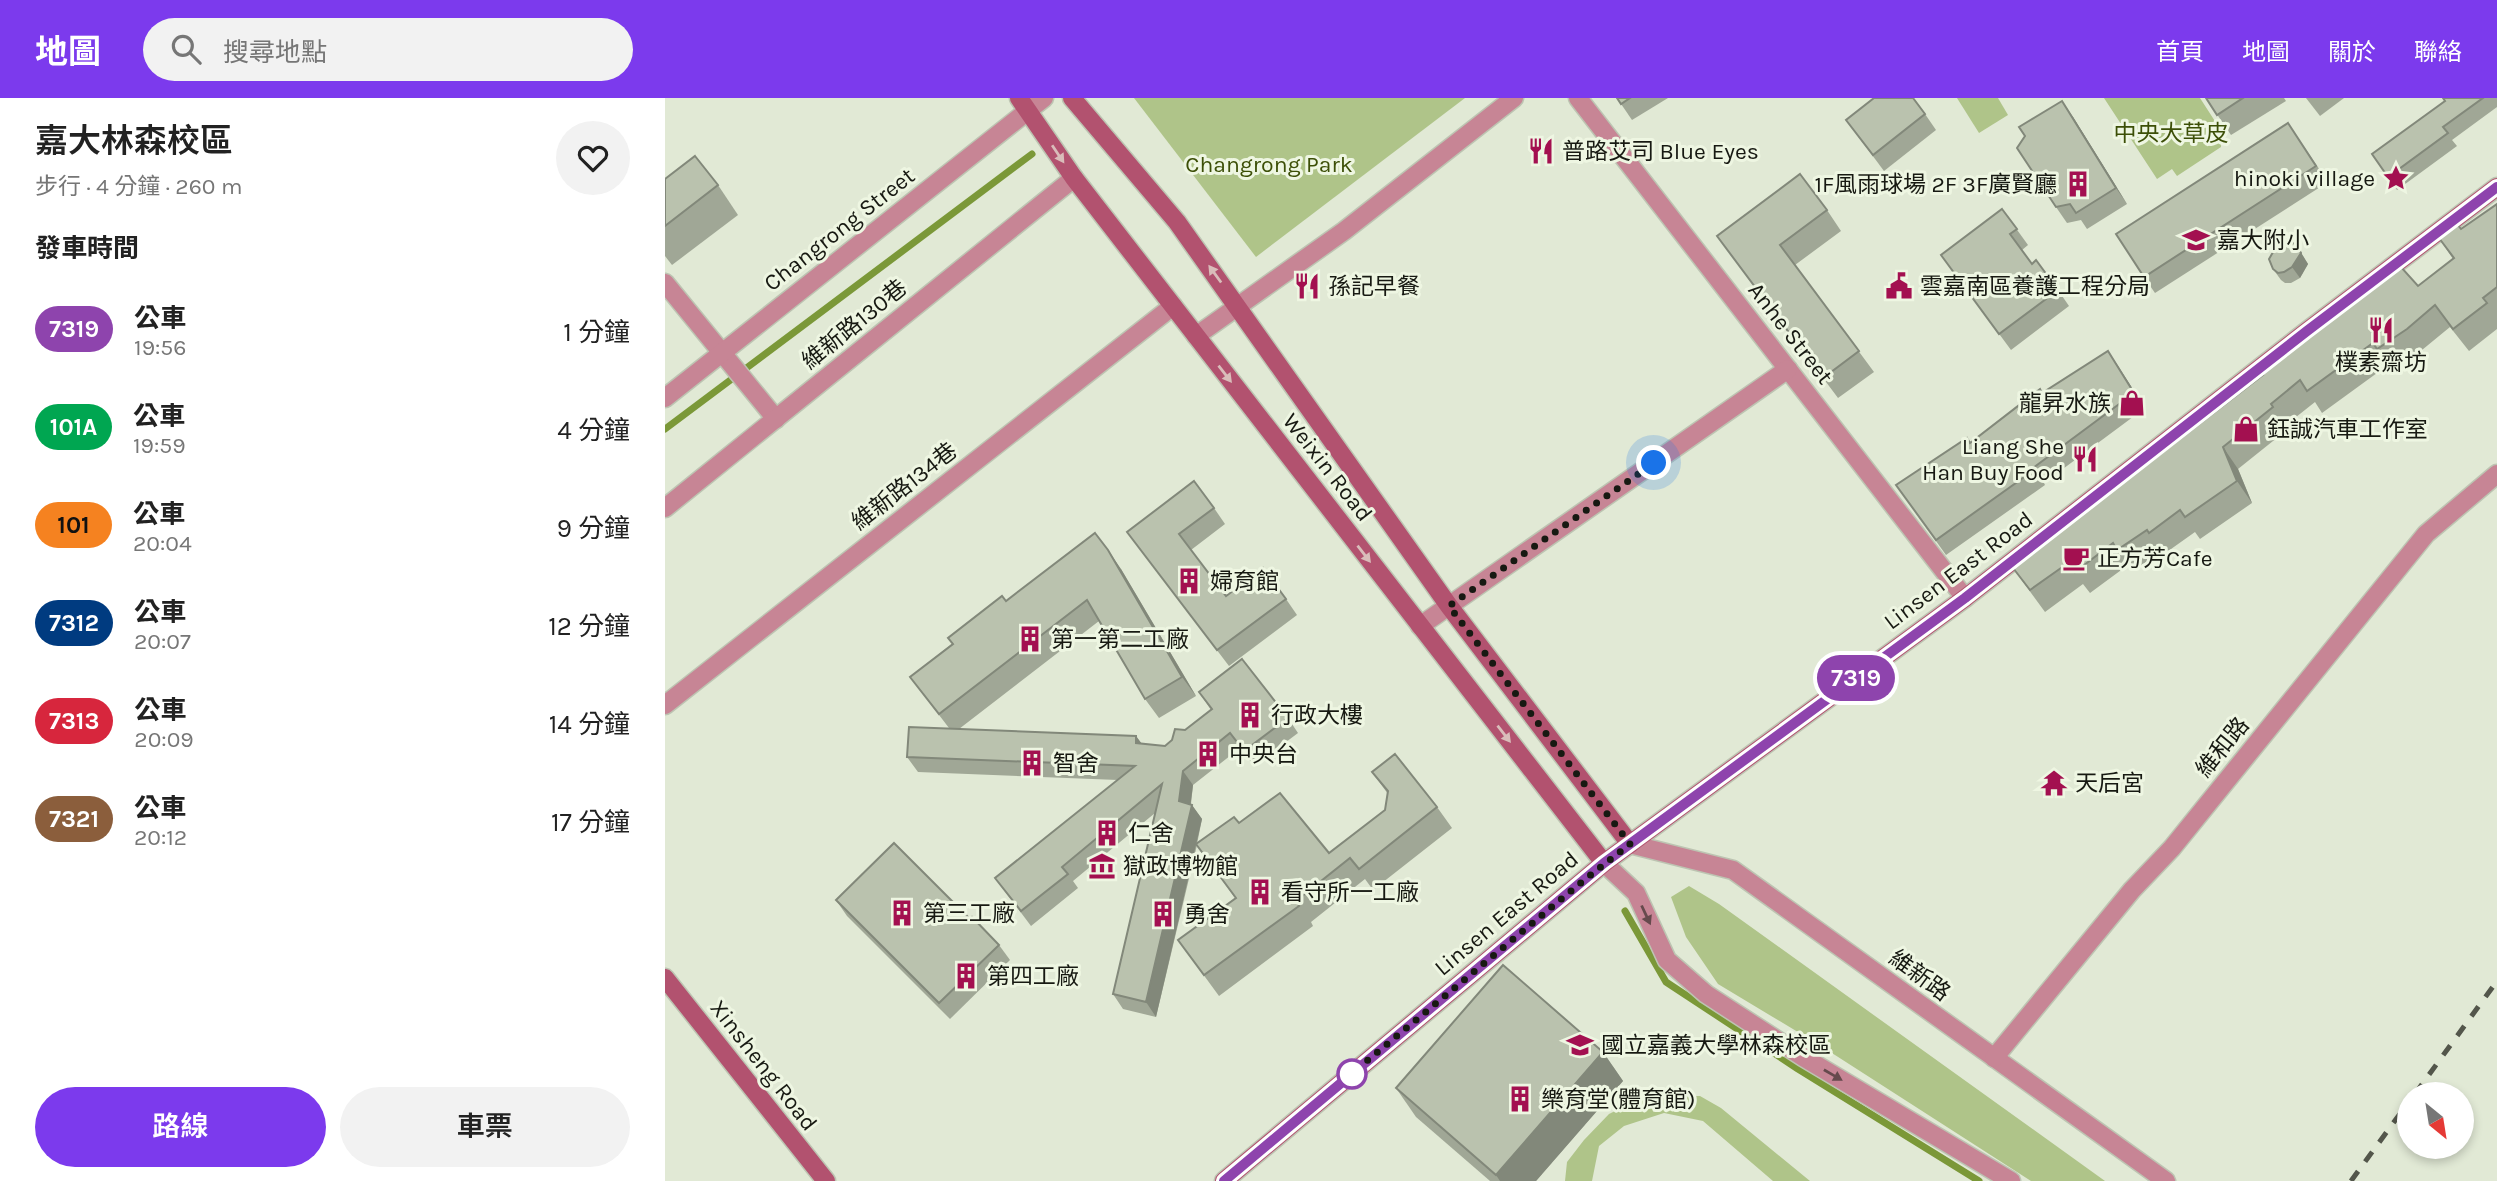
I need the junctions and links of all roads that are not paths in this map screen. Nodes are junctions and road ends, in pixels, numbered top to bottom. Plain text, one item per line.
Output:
1 (1044, 98) edge
2 (1072, 98) edge
3 (1514, 98) edge
4 (1578, 98) edge
5 (1024, 104) edge
6 (1074, 178) junction
7 (2497, 187) edge
8 (665, 283) edge
9 (1173, 306) junction
10 (1237, 306) junction
11 (1196, 336) junction
12 (722, 354) junction
13 (1788, 369) junction
14 (665, 398) edge
15 (776, 419) junction
16 (2497, 474) edge
17 (665, 508) edge
18 (1965, 598) junction
19 (1449, 606) junction
20 (1420, 625) junction
21 (665, 705) edge
22 (1630, 844) junction
23 (1604, 863) junction
24 (665, 978) edge
25 (1994, 1058) junction
26 (826, 1181) edge
27 (1224, 1181) edge
28 (2011, 1181) edge
29 (2166, 1181) edge

1 - 5 street, Changrong Street
10 -> 2 street, Weixin Road
3 - 10 street
4 - 13 street, Anhe Street
5 -> 6 street, Weixin Road
5 - 12 street, Changrong Street
6 - 9 street, Weixin Road
6 - 15 street, 維新路130巷
7 - 18 street, Linsen East Road
8 - 12 street
9 - 11 street, Weixin Road
9 - 21 street, 維新路134巷
10 - 11 street
10 - 19 street, Weixin Road
11 -> 20 street, Weixin Road
12 - 14 street, Changrong Street
12 - 15 street
13 - 18 street, Anhe Street
13 - 19 street
15 - 17 street, 維新路130巷
16 - 25 street, 維和路
18 - 22 street, Linsen East Road
19 - 20 street
19 - 22 street, Weixin Road
20 -> 23 street, Weixin Road
22 - 23 street, Linsen East Road
22 - 25 street, 維新路
23 - 27 street, Linsen East Road
23 -> 28 street
24 - 26 street, Xinsheng Road
25 - 29 street, 維新路

